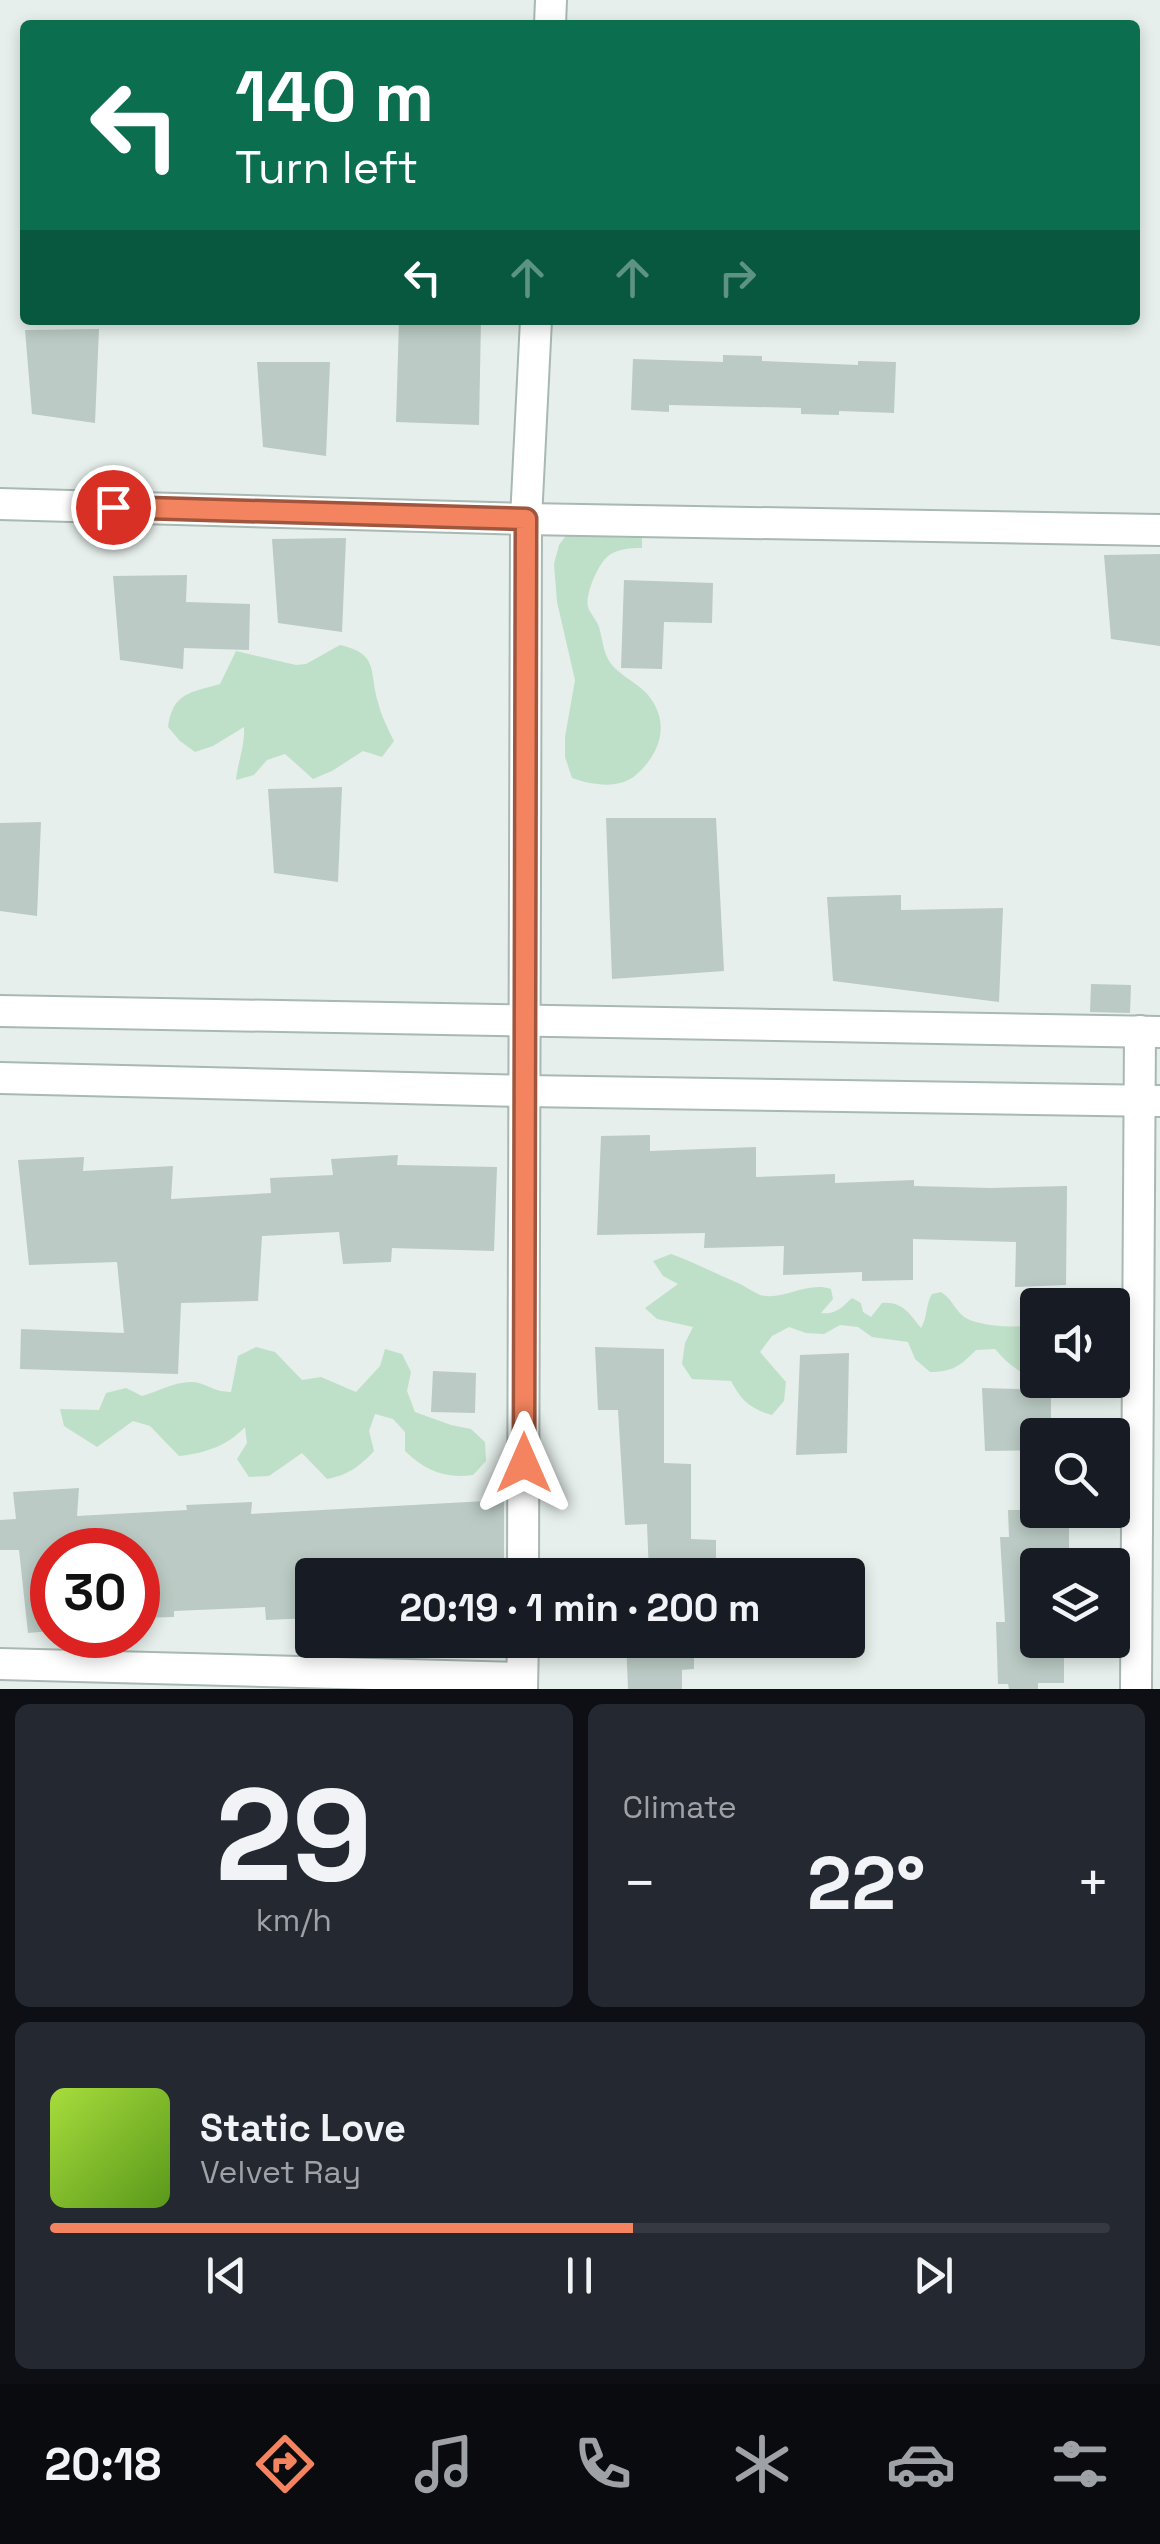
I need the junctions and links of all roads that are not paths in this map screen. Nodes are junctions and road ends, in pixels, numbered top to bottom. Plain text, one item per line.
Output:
1 (536, 325) edge
2 (0, 504) edge
3 (526, 519) junction
4 (1160, 530) edge
5 (0, 1010) edge
6 (526, 1020) junction
7 (1150, 1032) edge
8 (0, 1078) edge
9 (525, 1091) junction
10 (1150, 1101) edge
11 (523, 1558) edge
12 (522, 1658) edge
13 (0, 1664) edge
14 (522, 1684) edge
15 (1136, 1689) edge

1 - 3 street
2 - 3 street
3 - 4 street
3 - 6 street
5 - 6 street
6 - 7 street
6 - 9 street
7 - 10 street
8 - 9 street
9 - 10 street
9 - 11 street
10 - 15 street
12 - 14 street
13 - 14 street

